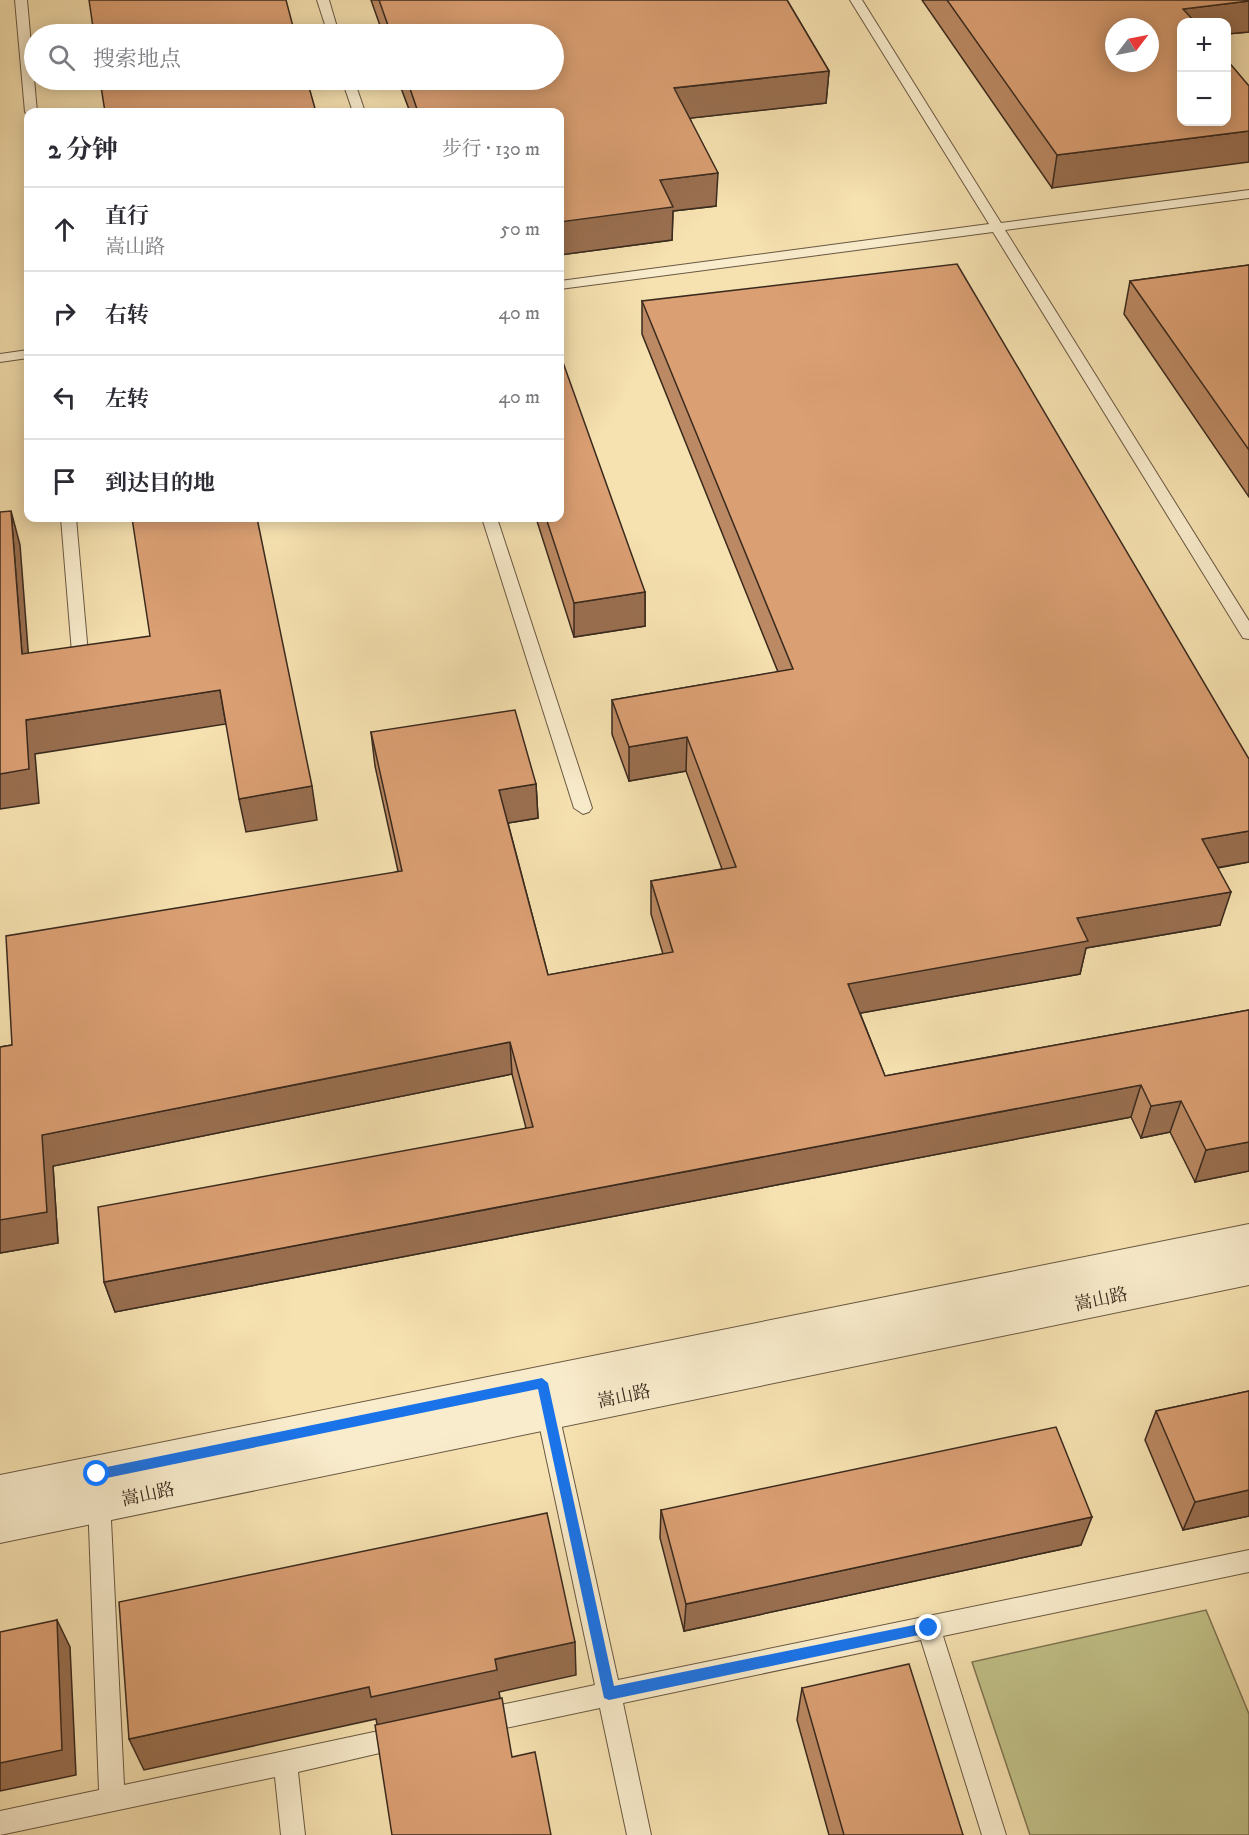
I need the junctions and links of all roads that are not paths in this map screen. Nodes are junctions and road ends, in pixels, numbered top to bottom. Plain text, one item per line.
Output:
1 (21, 0) edge
2 (323, 0) edge
3 (856, 0) edge
4 (331, 24) edge
5 (24, 34) edge
6 (29, 90) edge
7 (351, 90) edge
8 (31, 108) edge
9 (358, 108) edge
10 (1249, 194) edge
11 (997, 227) junction
12 (564, 284) edge
13 (24, 355) edge
14 (0, 358) edge
15 (68, 522) edge
16 (490, 522) edge
17 (1249, 634) edge
18 (81, 665) edge
19 (583, 808) dead end
20 (1249, 1240) edge
21 (1249, 1269) edge
22 (545, 1398) junction
23 (98, 1489) junction
24 (0, 1494) edge
25 (0, 1524) edge
26 (1249, 1561) edge
27 (929, 1628) junction
28 (609, 1694) junction
29 (458, 1726) edge
30 (424, 1733) edge
31 (285, 1762) junction
32 (112, 1799) junction
33 (0, 1823) edge
34 (293, 1835) edge
35 (639, 1835) edge
36 (994, 1835) edge

1 - 5 lane
2 - 4 lane
3 - 11 lane
6 - 8 lane
7 - 9 lane
10 - 11 lane
11 - 12 lane
11 - 17 lane
13 - 14 lane
15 - 18 lane
16 - 19 lane
20 - 22 street, 嵩山路
21 - 22 street, 嵩山路
22 - 23 street, 嵩山路
22 - 28 lane
23 - 24 street, 嵩山路
23 - 25 street, 嵩山路
23 - 32 lane
26 - 27 lane
27 - 28 lane
27 - 36 lane
28 - 29 lane
28 - 35 lane
30 - 31 lane
31 - 32 lane
31 - 34 lane
32 - 33 lane

